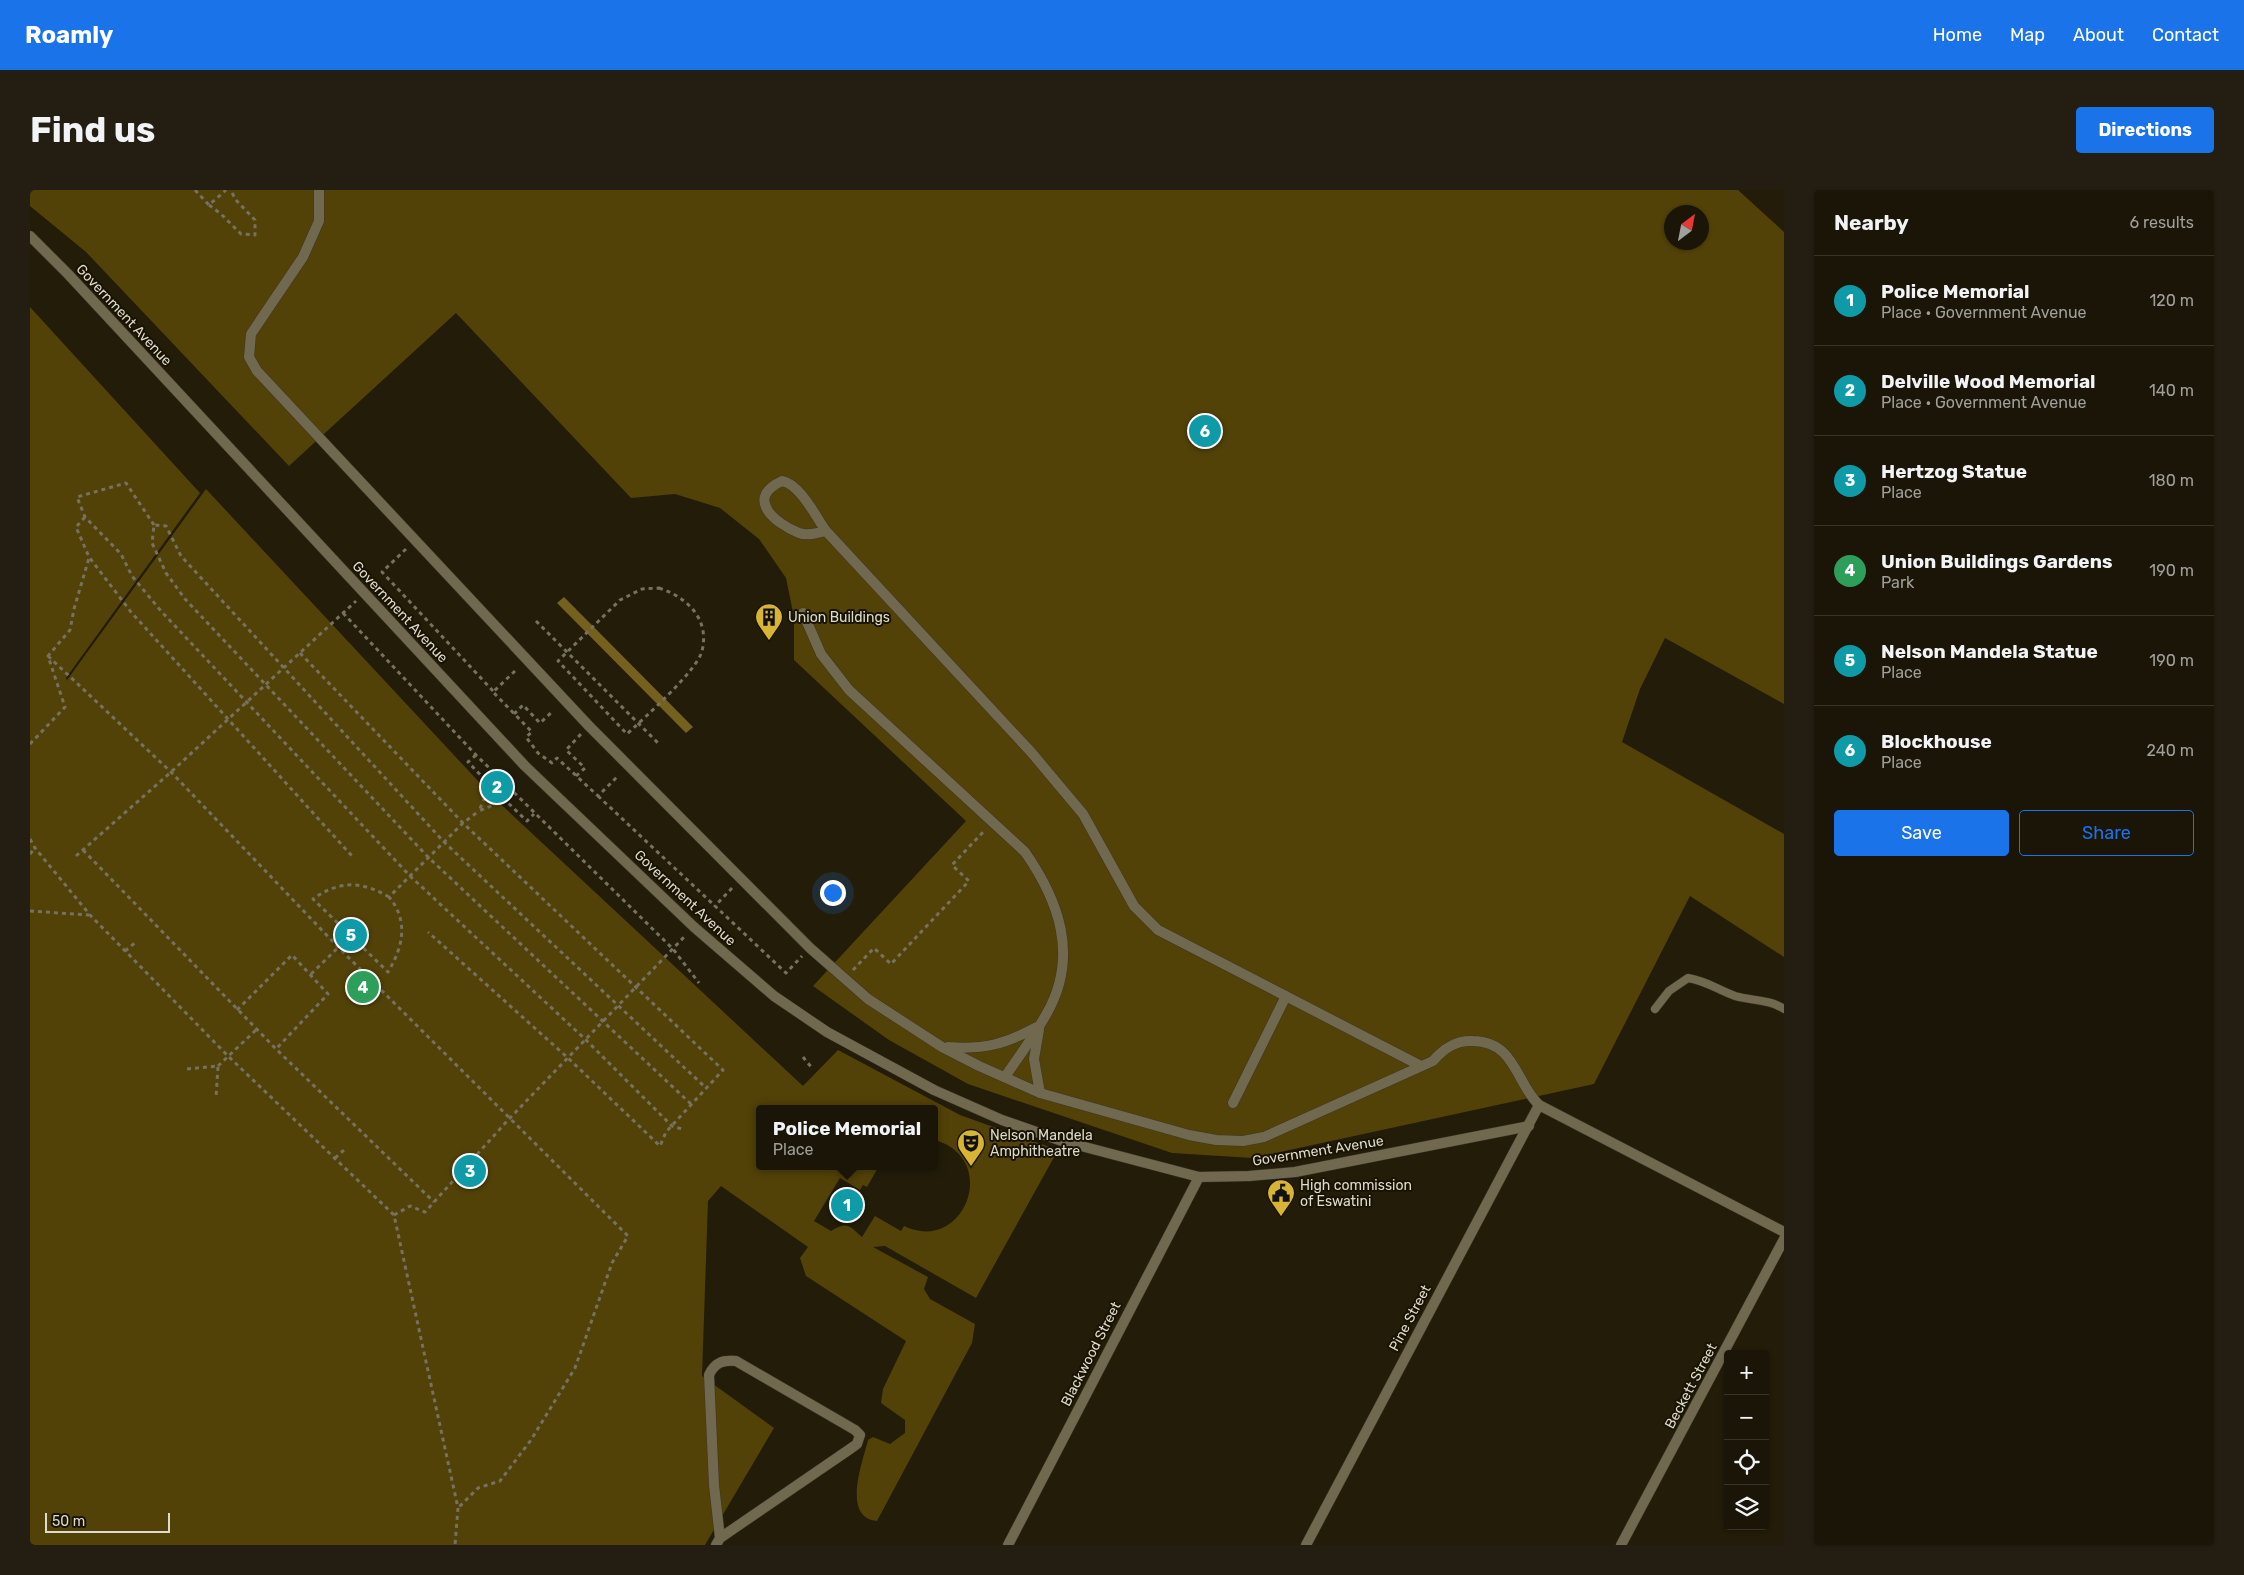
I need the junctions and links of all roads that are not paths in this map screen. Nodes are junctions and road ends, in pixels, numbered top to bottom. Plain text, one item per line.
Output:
1 (319, 190) edge
2 (30, 236) edge
3 (826, 531) junction
4 (803, 613) dead end
5 (1286, 996) junction
6 (1655, 1009) dead end
7 (1784, 1009) edge
8 (1039, 1026) junction
9 (942, 1047) junction
10 (1421, 1066) junction
11 (1004, 1077) junction
12 (1040, 1093) junction
13 (1233, 1103) dead end
14 (1540, 1105) junction
15 (1529, 1126) junction
16 (1199, 1176) junction
17 (1784, 1232) edge
18 (1784, 1239) edge
19 (718, 1542) edge
20 (1008, 1545) edge
21 (1306, 1545) edge
22 (1621, 1545) edge

1 - 9 street, Government Avenue
2 - 16 street, Government Avenue
3 - 3 street
3 - 5 street
4 - 8 street
5 - 10 street
5 - 13 street
6 - 7 lane
8 - 9 street
8 - 11 street
8 - 12 street
9 - 11 street, Government Avenue
10 - 12 street, Government Avenue
10 - 14 street, Government Avenue
11 - 12 street, Government Avenue
14 - 15 street, Pine Street
14 - 17 street, Government Avenue
15 - 16 street, Government Avenue
15 - 21 street, Pine Street
16 - 20 street, Blackwood Street
18 - 22 street, Beckett Street
19 - 19 street

